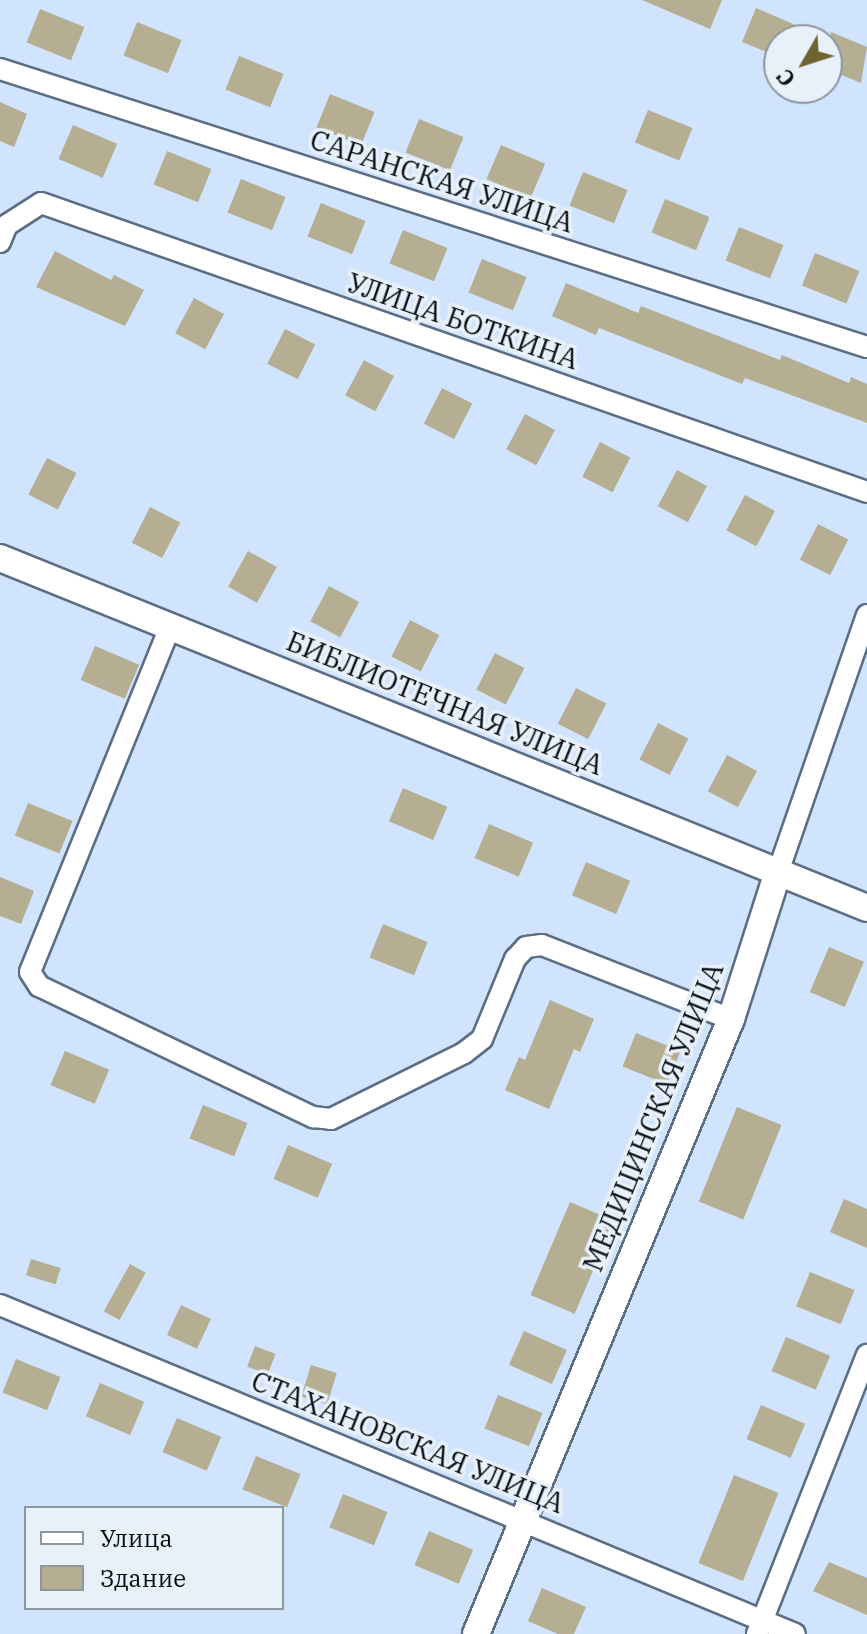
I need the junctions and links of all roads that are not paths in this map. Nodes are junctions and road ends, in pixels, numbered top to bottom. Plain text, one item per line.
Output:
1 (0, 69) edge
2 (0, 242) edge
3 (867, 347) edge
4 (867, 492) edge
5 (0, 558) edge
6 (867, 615) edge
7 (170, 627) junction
8 (778, 872) junction
9 (867, 908) edge
10 (731, 1019) junction
11 (0, 1305) edge
12 (867, 1355) edge
13 (525, 1520) junction
14 (760, 1627) edge
15 (476, 1634) edge
16 (795, 1634) edge

1 - 3 street, САРАНСКАЯ УЛИЦА
2 - 4 street, УЛИЦА БОТКИНА
5 - 7 street, БИБЛИОТЕЧНАЯ УЛИЦА
6 - 8 street, МЕДИЦИНСКАЯ УЛИЦА
7 - 8 street, БИБЛИОТЕЧНАЯ УЛИЦА
7 - 10 street
8 - 9 street, БИБЛИОТЕЧНАЯ УЛИЦА
8 - 10 street, МЕДИЦИНСКАЯ УЛИЦА
10 - 13 street, МЕДИЦИНСКАЯ УЛИЦА
11 - 13 street, СТАХАНОВСКАЯ УЛИЦА
12 - 14 street
13 - 14 street, СТАХАНОВСКАЯ УЛИЦА
13 - 15 street, МЕДИЦИНСКАЯ УЛИЦА
14 - 16 street, СТАХАНОВСКАЯ УЛИЦА

